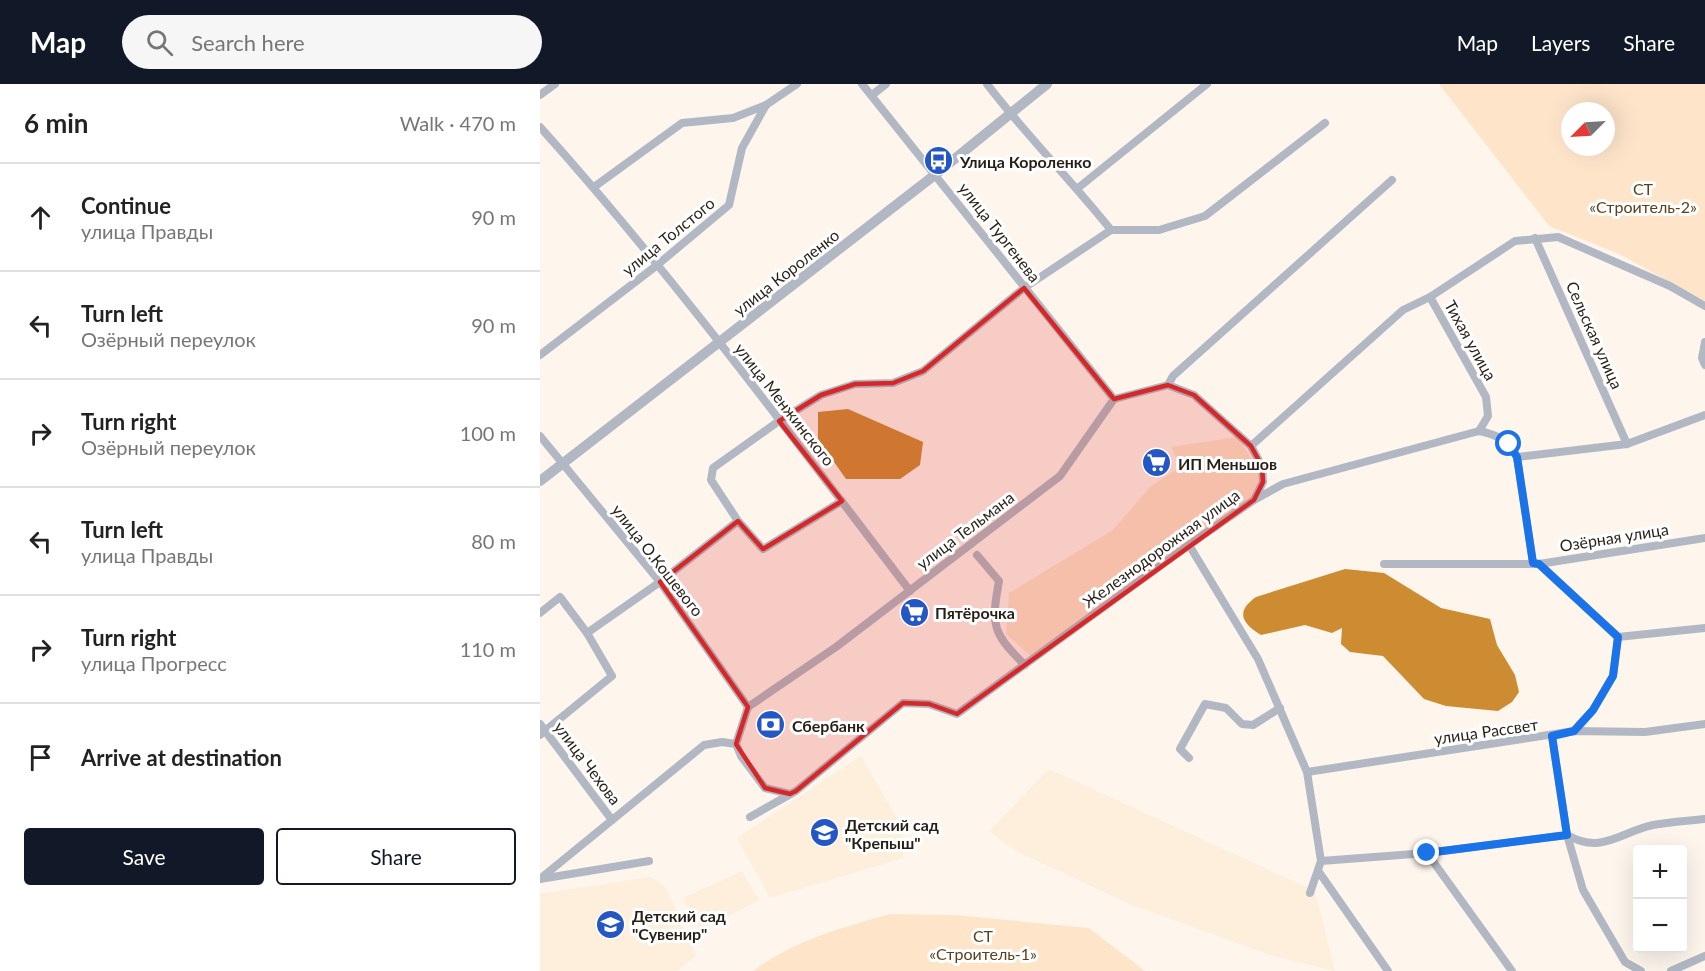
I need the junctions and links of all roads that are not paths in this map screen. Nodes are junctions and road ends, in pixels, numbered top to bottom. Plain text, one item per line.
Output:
1 (555, 84) edge
2 (797, 84) edge
3 (862, 84) edge
4 (886, 84) edge
5 (987, 84) edge
6 (1047, 84) edge
7 (1206, 84) edge
8 (872, 95) junction
9 (540, 96) edge
10 (766, 105) junction
11 (1010, 114) junction
12 (1325, 123) dead end
13 (540, 127) edge
14 (936, 174) junction
15 (1392, 180) dead end
16 (594, 187) junction
17 (1078, 188) junction
18 (1111, 230) junction
19 (1536, 238) junction
20 (656, 266) junction
21 (1024, 288) junction
22 (1430, 297) junction
23 (1705, 306) edge
24 (1705, 342) edge
25 (719, 343) junction
26 (540, 355) edge
27 (1705, 365) edge
28 (1168, 385) junction
29 (1114, 399) junction
30 (1705, 415) edge
31 (779, 421) junction
32 (1479, 431) junction
33 (540, 436) edge
34 (1627, 444) junction
35 (1251, 446) junction
36 (1517, 457) junction
37 (561, 464) junction
38 (540, 481) edge
39 (1254, 500) junction
40 (842, 501) junction
41 (738, 521) junction
42 (1705, 538) edge
43 (1189, 545) junction
44 (977, 555) dead end
45 (1536, 563) junction
46 (1384, 564) dead end
47 (660, 582) junction
48 (910, 591) junction
49 (540, 613) edge
50 (1705, 628) edge
51 (587, 633) junction
52 (1618, 637) junction
53 (1025, 665) junction
54 (748, 707) junction
55 (1280, 708) junction
56 (1705, 724) edge
57 (542, 730) edge
58 (1574, 731) junction
59 (1552, 736) junction
60 (736, 744) junction
61 (1189, 758) dead end
62 (1307, 772) junction
63 (790, 794) junction
64 (750, 817) dead end
65 (1705, 819) edge
66 (612, 820) junction
67 (1567, 835) junction
68 (1427, 853) junction
69 (649, 861) dead end
70 (1321, 861) junction
71 (1319, 872) junction
72 (540, 879) edge
73 (1310, 893) dead end
74 (1705, 956) edge
75 (1388, 971) edge
76 (1512, 971) edge
77 (1641, 971) edge
78 (1671, 971) edge

1 - 9 street
2 - 10 street, улица Толстого
3 - 8 street, улица Тургенева
4 - 8 street
5 - 11 street
6 - 11 street, улица Короленко
7 - 17 street
8 - 14 street, улица Тургенева
10 - 16 street, улица Толстого
10 - 20 street, улица Толстого
11 - 14 street, улица Короленко
11 - 17 street
12 - 18 street
13 - 16 street, улица Менжинского
14 - 21 street, улица Тургенева
14 - 25 street, улица Короленко
15 - 28 street
16 - 20 street, улица Менжинского
17 - 18 street
18 - 21 street
19 - 22 street
19 - 23 street
19 - 34 street, Сельская улица
20 - 25 street, улица Менжинского
20 - 26 street, улица Толстого
21 - 29 street, улица Тургенева
21 - 31 street
22 - 32 street, Тихая улица
22 - 35 street
24 - 27 street
25 - 31 street, улица Менжинского
25 - 37 street, улица Короленко
28 - 29 street
28 - 35 street
29 - 48 street, улица Тельмана
30 - 34 street
31 - 40 street, улица Менжинского
31 - 41 street
32 - 36 street
32 - 39 street, Железнодорожная улица
33 - 37 street, улица О.Кошевого
34 - 36 street
35 - 39 street
36 - 45 street
37 - 38 street, улица Короленко
37 - 47 street, улица О.Кошевого
39 - 43 street, Железнодорожная улица
40 - 41 street
40 - 48 street, улица Менжинского
41 - 47 street
42 - 45 street, Озёрная улица
43 - 53 street, Железнодорожная улица
43 - 55 street
44 - 53 street
45 - 46 street, Озёрная улица
45 - 52 street
47 - 51 street
47 - 54 street, улица О.Кошевого
48 - 54 street, улица Тельмана
49 - 51 street
50 - 52 street
51 - 57 street
52 - 58 street
53 - 63 street, Железнодорожная улица
54 - 60 street
55 - 61 street
55 - 62 street
56 - 58 street, улица Рассвет
57 - 66 street, улица Чехова
58 - 59 street, улица Рассвет
59 - 62 street, улица Рассвет
59 - 67 street
60 - 63 street
60 - 66 street
62 - 70 street
63 - 64 street, Железнодорожная улица
65 - 67 street
66 - 72 street
67 - 68 street
67 - 77 street
68 - 70 street
68 - 76 street
69 - 72 street
70 - 71 street
71 - 73 street
71 - 75 street
74 - 78 street

